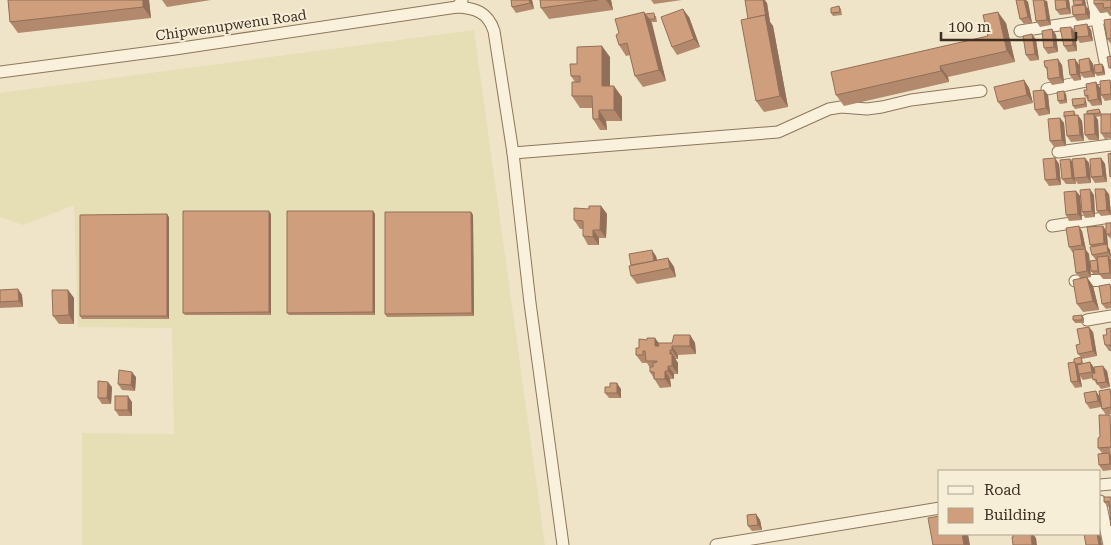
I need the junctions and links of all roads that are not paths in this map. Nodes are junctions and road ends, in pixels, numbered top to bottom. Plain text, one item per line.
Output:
1 (1093, 0) edge
2 (460, 3) edge
3 (1111, 17) edge
4 (1097, 20) junction
5 (1020, 30) dead end
6 (0, 72) edge
7 (1109, 76) edge
8 (1047, 89) dead end
9 (981, 91) dead end
10 (1111, 145) edge
11 (1058, 152) dead end
12 (513, 153) junction
13 (1111, 217) edge
14 (1052, 226) dead end
15 (1111, 280) edge
16 (1075, 281) edge
17 (1111, 316) edge
18 (1087, 320) dead end
19 (1101, 506) edge
20 (938, 508) edge
21 (563, 545) edge
22 (716, 545) edge
23 (1108, 545) edge

1 - 4 street
2 - 6 street, Chipwenupwenu Road
2 - 12 street
3 - 4 street
4 - 5 street
4 - 7 street
7 - 8 street
9 - 12 street
10 - 11 street
12 - 21 street
13 - 14 street
15 - 16 street
17 - 18 street
19 - 23 street
20 - 22 street

